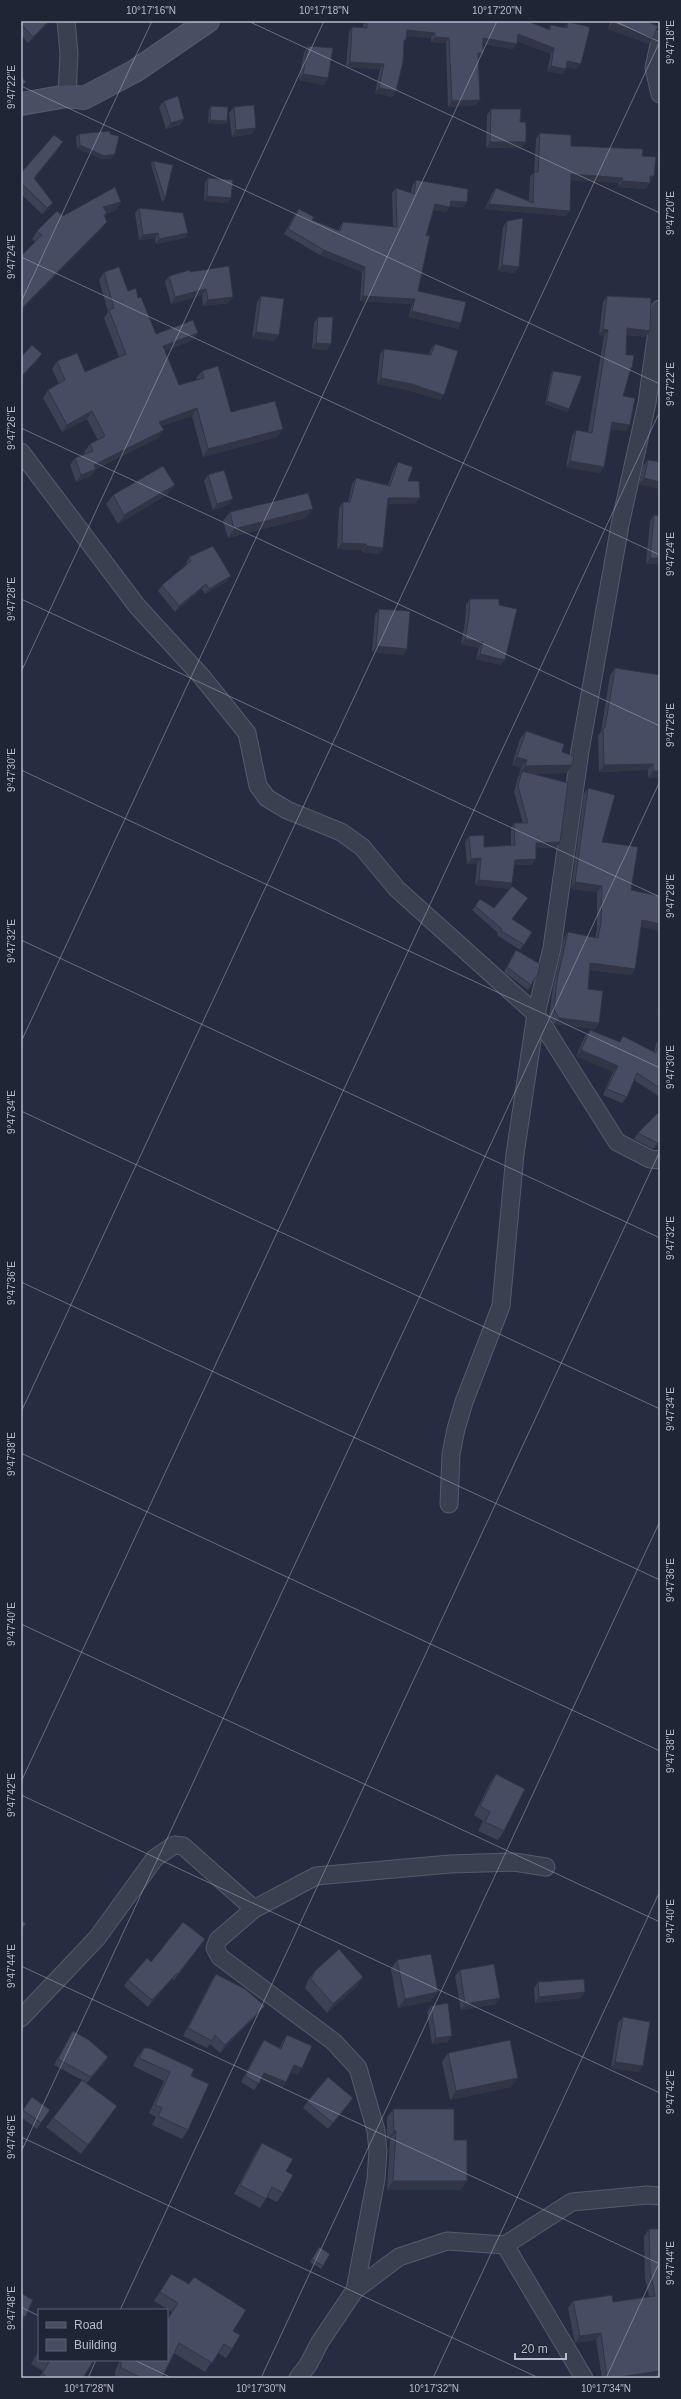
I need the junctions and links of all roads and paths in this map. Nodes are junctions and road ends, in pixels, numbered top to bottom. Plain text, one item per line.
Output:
1 (66, 21) edge
2 (208, 21) edge
3 (660, 40) edge
4 (660, 94) edge
5 (66, 96) junction
6 (21, 104) edge
7 (660, 309) edge
8 (21, 452) edge
9 (536, 1014) junction
10 (660, 1160) edge
11 (448, 1504) dead end
12 (546, 1867) dead end
13 (254, 1909) junction
14 (21, 2018) edge
15 (660, 2196) edge
16 (505, 2245) junction
17 (355, 2290) junction
18 (298, 2378) edge
19 (584, 2378) edge

1 - 5 street
2 - 5 main road
3 - 4 street
5 - 6 main road
7 - 9 street
8 - 9 street
9 - 10 street
9 - 11 street
12 - 13 street
13 - 14 street
13 - 17 street
15 - 16 street
16 - 17 street
16 - 19 street
17 - 18 street

